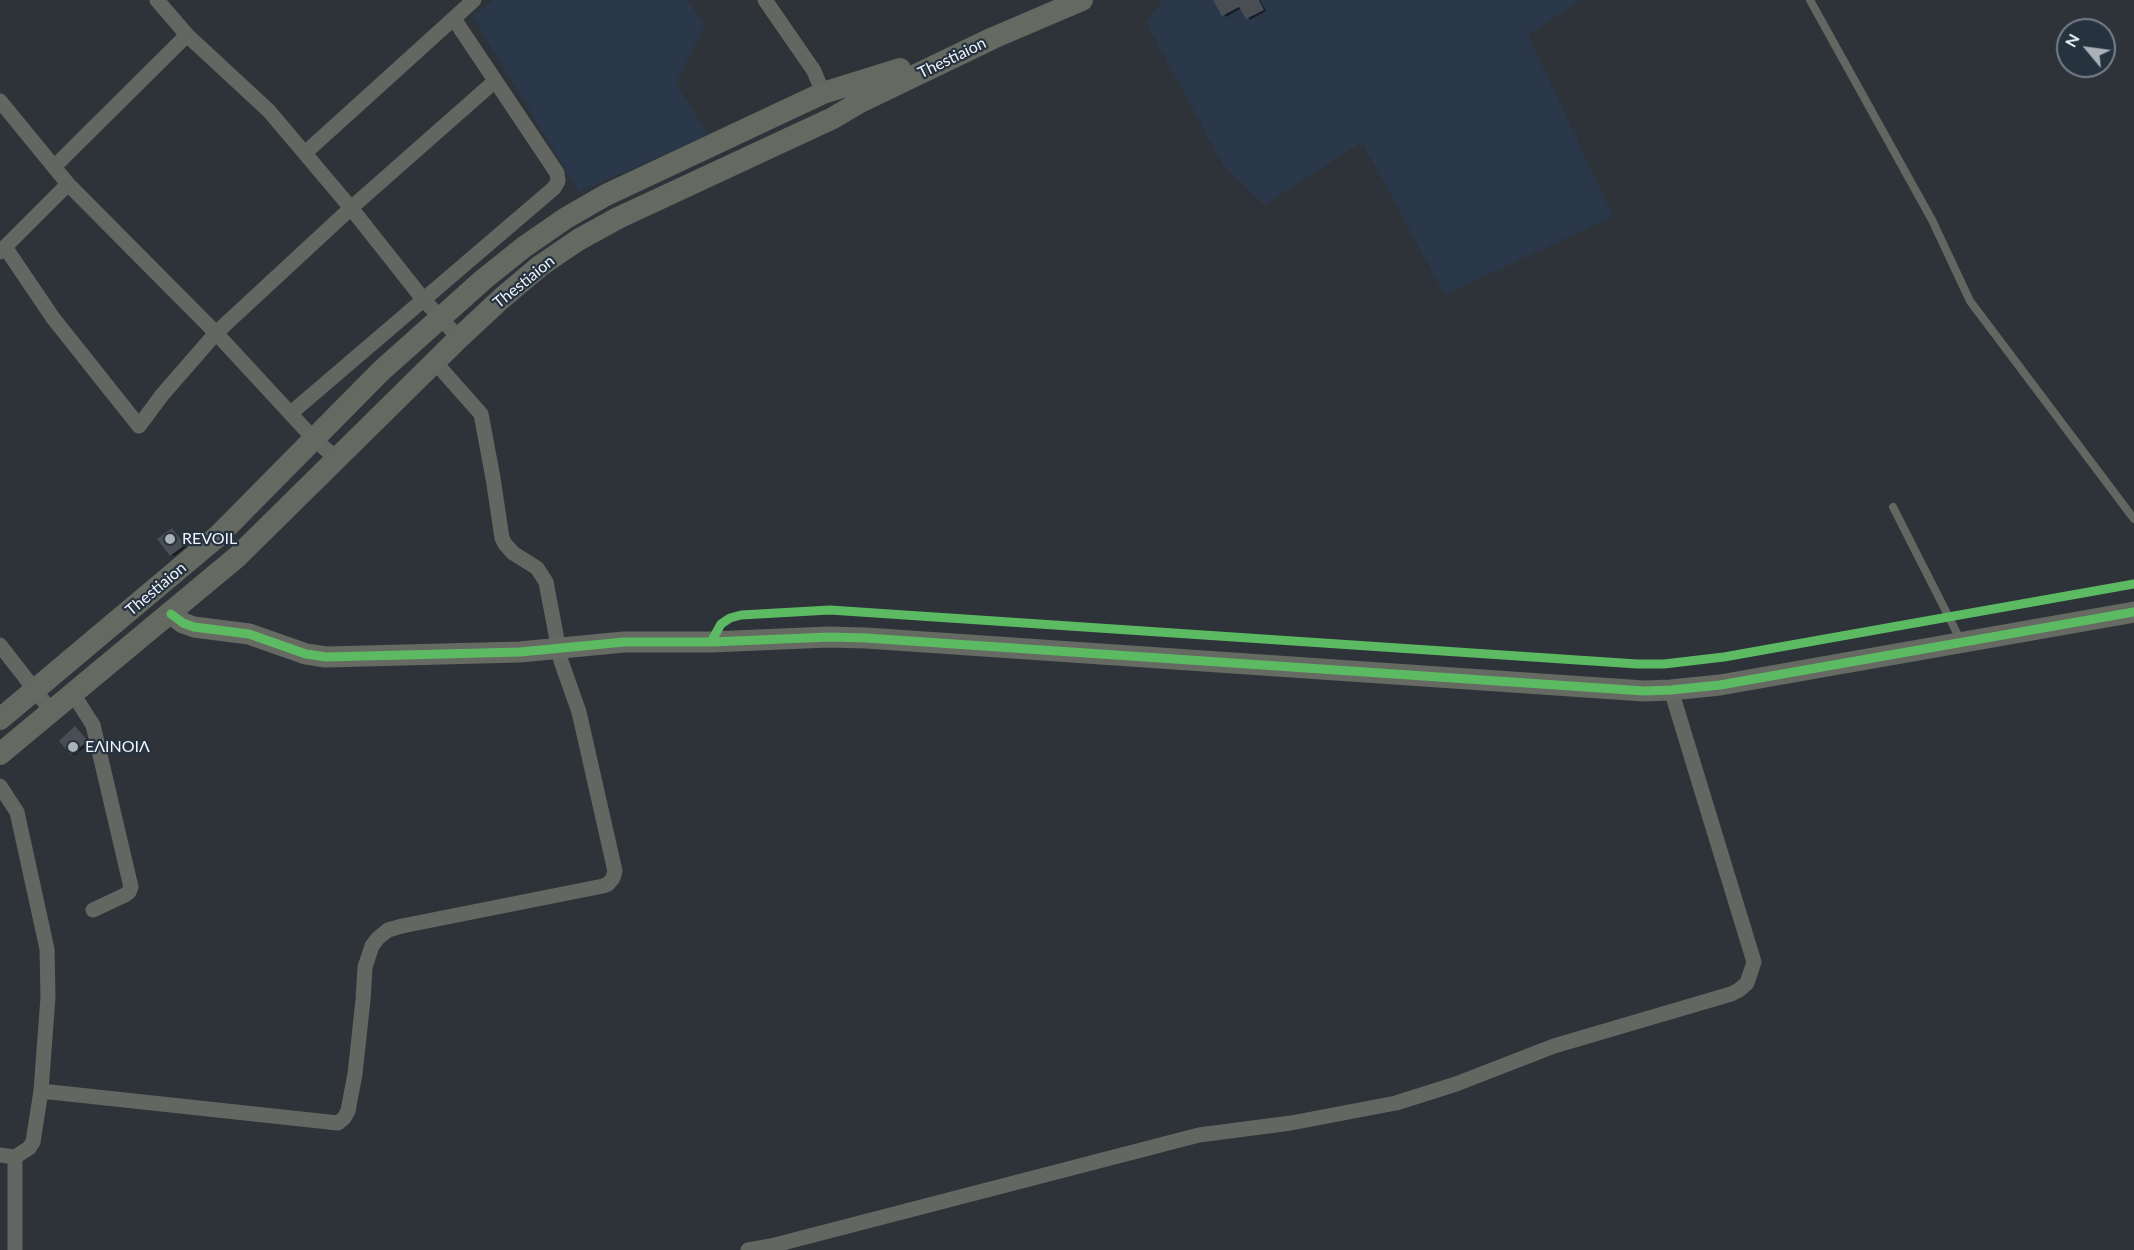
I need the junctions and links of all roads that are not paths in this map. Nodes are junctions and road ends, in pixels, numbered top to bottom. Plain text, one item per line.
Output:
1 (158, 0) edge
2 (474, 0) edge
3 (765, 0) edge
4 (1082, 0) edge
5 (1810, 0) edge
6 (454, 19) junction
7 (187, 35) junction
8 (993, 38) junction
9 (495, 81) junction
10 (823, 93) junction
11 (0, 102) edge
12 (305, 153) junction
13 (54, 167) junction
14 (68, 184) junction
15 (351, 208) junction
16 (2, 250) edge
17 (423, 299) junction
18 (441, 318) junction
19 (216, 333) junction
20 (459, 338) junction
21 (435, 362) junction
22 (291, 412) junction
23 (314, 439) junction
24 (337, 459) junction
25 (1893, 507) dead end
26 (2134, 519) edge
27 (218, 536) junction
28 (237, 557) junction
29 (2134, 612) edge
30 (171, 614) junction
31 (1962, 642) junction
32 (0, 645) edge
33 (559, 648) junction
34 (35, 690) junction
35 (1671, 690) junction
36 (73, 694) junction
37 (52, 712) junction
38 (0, 719) edge
39 (0, 754) edge
40 (0, 786) edge
41 (93, 910) dead end
42 (41, 1091) junction
43 (7, 1156) edge
44 (15, 1250) edge
45 (748, 1250) edge

1 - 7 street
2 - 6 street
3 - 10 street
4 - 8 main road
5 - 26 lane
6 - 9 street
6 - 12 street
7 - 12 street
7 - 13 street
8 - 10 main road, Thestiaion
8 - 20 main road, Thestiaion
9 - 15 street
9 - 17 street
10 - 18 main road, Thestiaion
11 - 13 street
12 - 15 street
13 - 14 street
14 - 16 street
14 - 19 street
15 - 17 street
15 - 19 street
16 - 19 street
17 - 18 street
17 - 22 street
18 - 20 street
18 - 23 main road, Thestiaion
19 - 22 street
20 - 21 main road, Thestiaion
21 - 24 main road, Thestiaion
21 - 33 street
22 - 23 street
23 - 24 street
23 - 27 main road, Thestiaion
24 - 28 main road, Thestiaion
25 - 31 lane
27 - 28 main road
27 - 34 main road, Thestiaion
28 - 30 main road, Thestiaion
29 - 31 street
30 - 33 street
30 - 36 main road, Thestiaion
31 - 35 street
32 - 34 street
33 - 35 street
33 - 42 street
34 - 37 street
34 - 38 main road, Thestiaion
35 - 45 street
36 - 37 main road, Thestiaion
36 - 41 street
37 - 39 main road, Thestiaion
40 - 42 street
42 - 43 street
43 - 44 street

